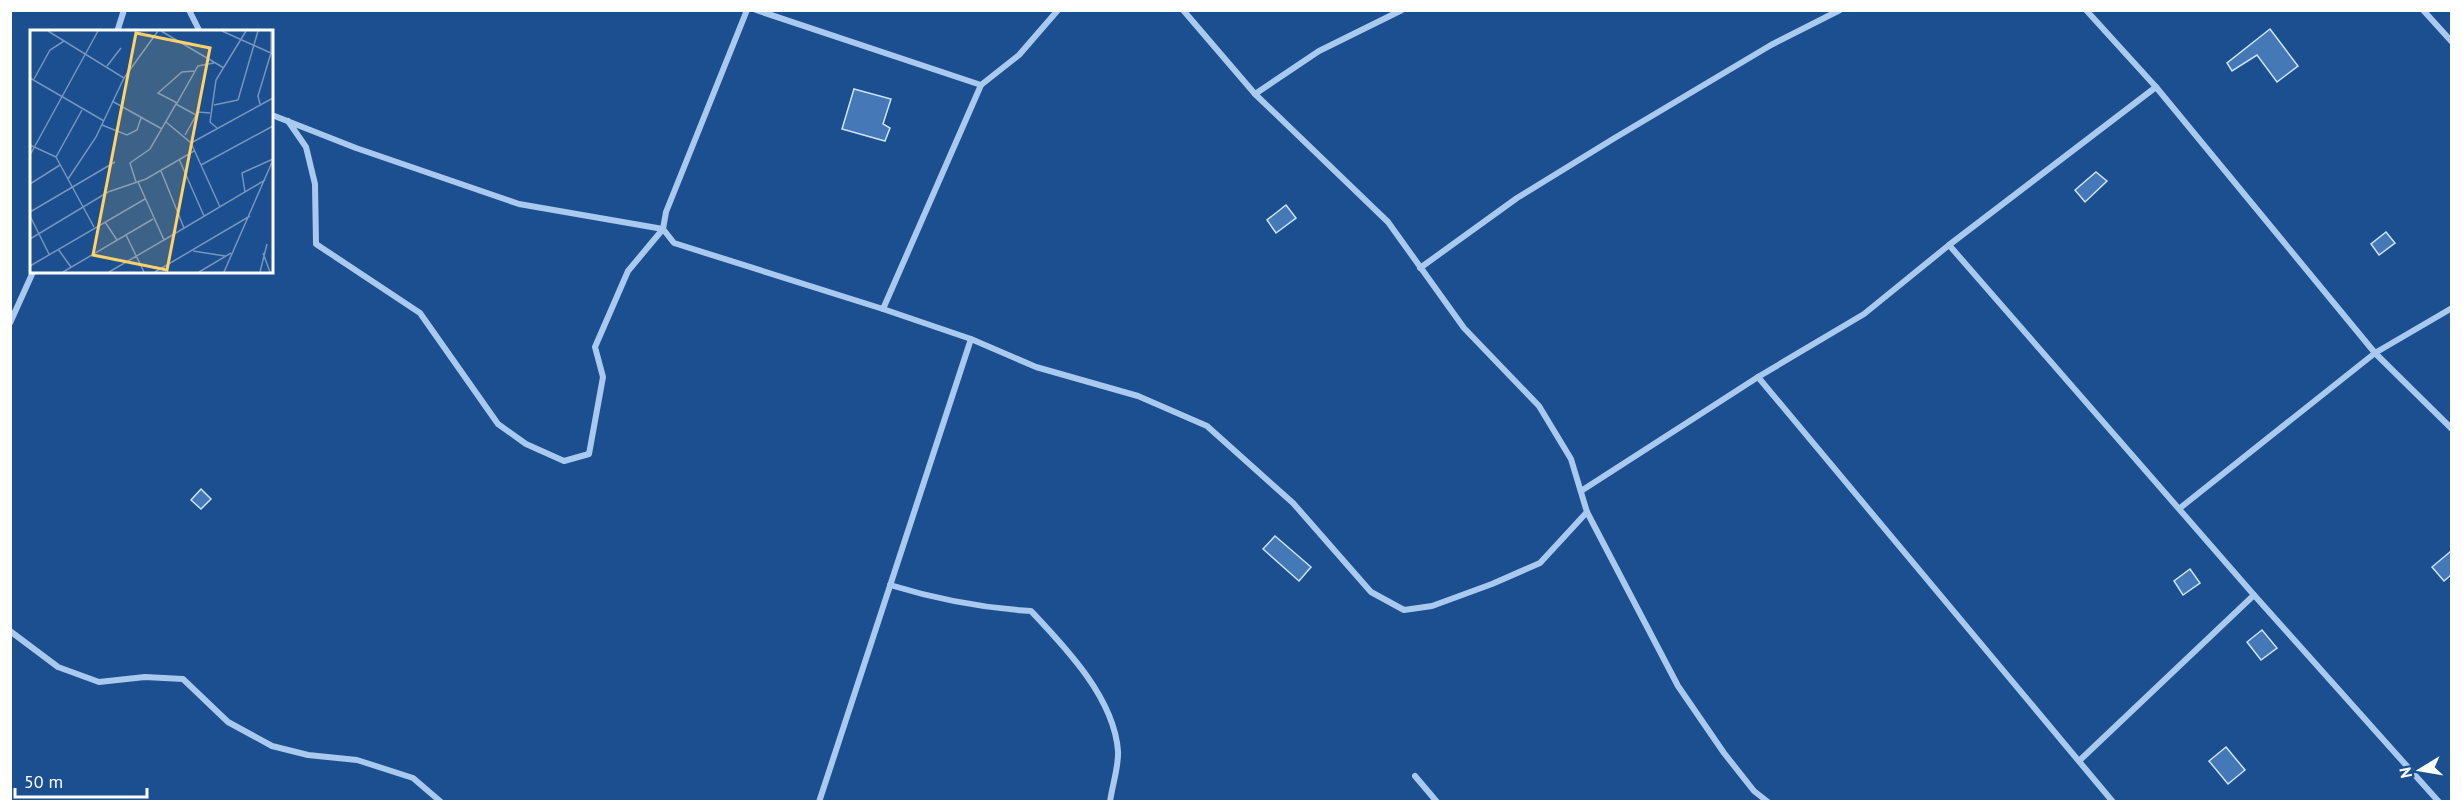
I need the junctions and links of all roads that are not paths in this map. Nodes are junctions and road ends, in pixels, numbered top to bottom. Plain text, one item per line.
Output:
1 (124, 10) edge
2 (189, 10) edge
3 (747, 10) edge
4 (756, 10) edge
5 (1058, 10) edge
6 (1183, 10) edge
7 (1402, 10) edge
8 (1840, 10) edge
9 (2086, 10) edge
10 (2423, 10) edge
11 (118, 30) edge
12 (199, 30) edge
13 (2451, 42) edge
14 (981, 85) junction
15 (2156, 87) junction
16 (1255, 94) junction
17 (273, 115) edge
18 (288, 121) junction
19 (663, 229) junction
20 (1949, 245) junction
21 (1420, 268) junction
22 (33, 273) edge
23 (2451, 308) edge
24 (884, 309) junction
25 (10, 323) edge
26 (971, 339) junction
27 (2375, 353) junction
28 (1758, 377) junction
29 (2451, 429) edge
30 (1581, 491) junction
31 (2180, 508) junction
32 (1587, 512) junction
33 (890, 585) junction
34 (2254, 595) junction
35 (10, 631) edge
36 (2079, 761) junction
37 (1415, 776) dead end
38 (441, 801) edge
39 (819, 801) edge
40 (1110, 801) edge
41 (1437, 801) edge
42 (1768, 801) edge
43 (2112, 801) edge
44 (2439, 801) edge

1 - 11 street
2 - 12 street
3 - 19 street
4 - 14 street
5 - 14 street
6 - 16 street
7 - 16 street
8 - 21 street
9 - 15 street
10 - 13 street
14 - 24 street
15 - 20 street
15 - 27 street
16 - 21 street
17 - 18 street
18 - 19 street
18 - 19 street
19 - 24 street
20 - 28 street
20 - 31 street
21 - 30 street
22 - 25 street
23 - 27 street
24 - 26 street
26 - 32 street
26 - 33 street
27 - 29 street
27 - 31 street
28 - 30 street
28 - 36 street
30 - 32 street
31 - 34 street
32 - 42 street
33 - 39 street
33 - 40 street
34 - 36 street
34 - 44 street
35 - 38 street
36 - 43 street
37 - 41 street

